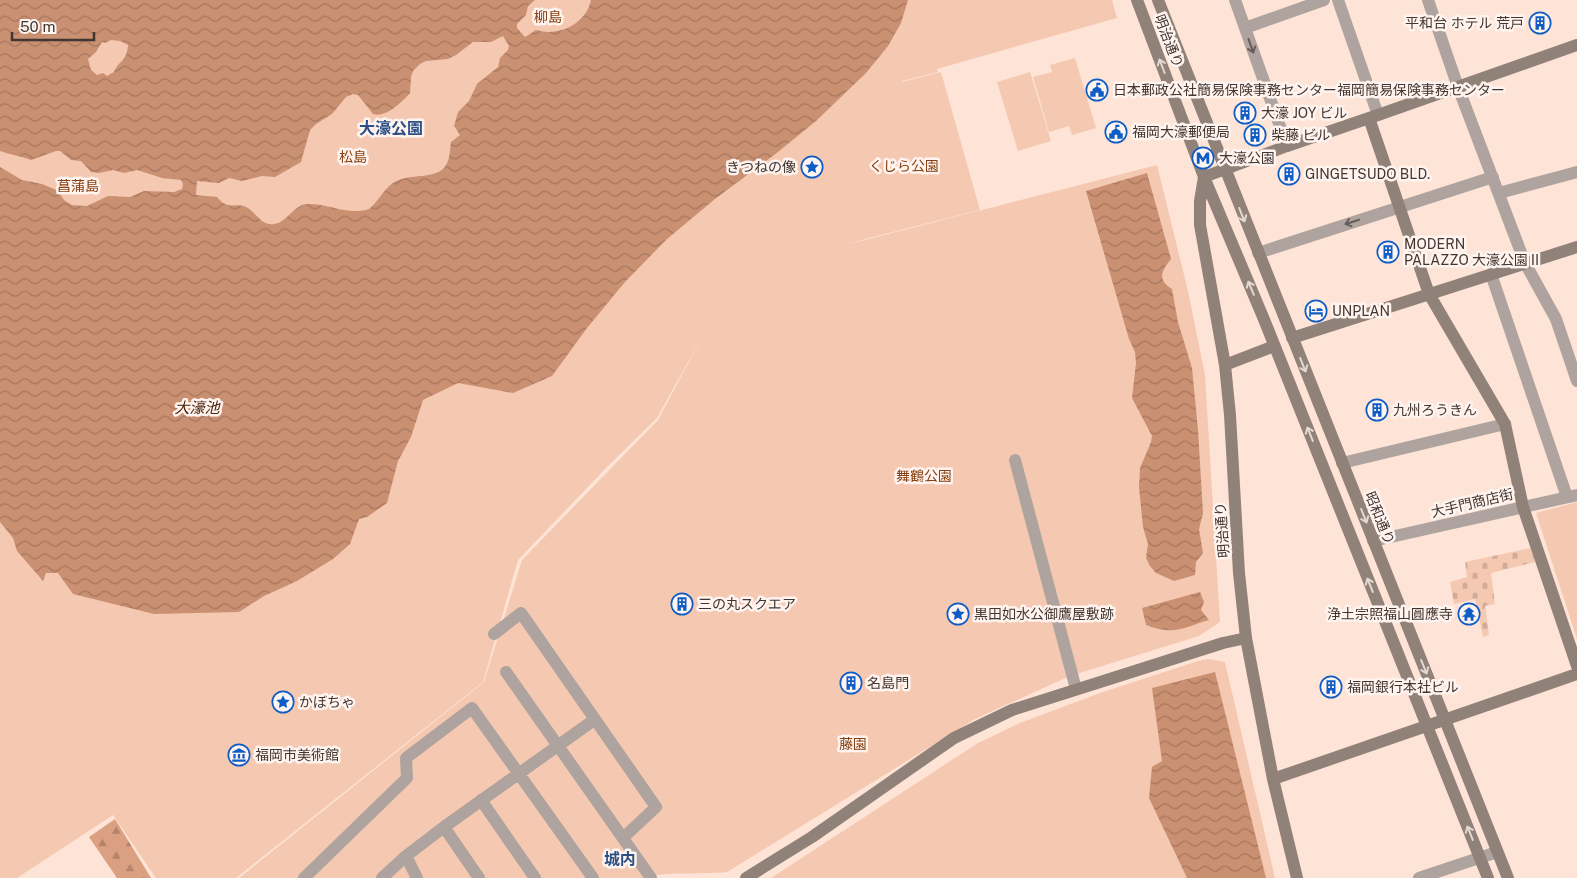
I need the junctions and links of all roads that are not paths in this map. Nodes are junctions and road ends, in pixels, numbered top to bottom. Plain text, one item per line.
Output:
1 (1137, 0) edge
2 (1158, 0) edge
3 (1235, 0) edge
4 (1324, 0) edge
5 (1338, 0) edge
6 (1428, 0) edge
7 (1245, 28) junction
8 (1577, 45) edge
9 (1458, 87) junction
10 (1374, 117) junction
11 (1287, 146) junction
12 (1224, 170) junction
13 (1577, 172) edge
14 (1204, 177) junction
15 (1493, 177) junction
16 (1499, 193) junction
17 (1399, 207) junction
18 (1577, 247) edge
19 (1258, 253) junction
20 (1525, 263) junction
21 (1491, 274) junction
22 (1429, 294) junction
23 (1292, 338) junction
24 (1274, 346) junction
25 (1225, 365) junction
26 (1577, 381) edge
27 (1505, 424) junction
28 (1014, 460) dead end
29 (1342, 463) junction
30 (1572, 496) edge
31 (1523, 506) junction
32 (1374, 541) junction
33 (494, 634) dead end
34 (1246, 638) junction
35 (1577, 666) edge
36 (506, 672) dead end
37 (1577, 674) edge
38 (1076, 690) junction
39 (594, 720) junction
40 (1445, 720) junction
41 (1427, 727) junction
42 (558, 746) junction
43 (520, 773) junction
44 (1273, 779) junction
45 (481, 800) junction
46 (444, 826) junction
47 (622, 838) junction
48 (1497, 852) junction
49 (406, 856) junction
50 (1480, 857) junction
51 (304, 878) edge
52 (382, 878) edge
53 (417, 878) edge
54 (479, 878) edge
55 (535, 878) edge
56 (593, 878) edge
57 (651, 878) edge
58 (746, 878) edge
59 (1297, 878) edge
60 (1419, 878) edge
61 (1488, 878) edge
62 (1508, 878) edge

14 -> 1 street, 明治通り
2 - 12 street, 明治通り
3 - 7 street
4 - 7 street
5 - 10 street
6 - 9 street
7 -> 11 street
8 - 9 street
9 - 10 street
9 - 15 street
10 - 11 street
10 - 17 street
11 - 12 street
12 - 14 street
12 -> 19 street, 昭和通り
13 - 16 street
24 -> 14 street
14 - 25 street, 明治通り
15 - 16 street
15 - 17 street
16 - 20 street
17 -> 19 street
17 - 22 street
18 - 20 street
19 - 23 street, 昭和通り
20 - 21 street
20 - 26 street
21 - 22 street
21 - 30 street
22 - 23 street
22 - 27 street
23 -> 29 street, 昭和通り
24 - 25 street
41 -> 24 street
25 - 34 street, 明治通り
27 - 29 street
27 - 31 street
28 - 38 street
29 -> 32 street, 昭和通り
30 - 31 street, 大手門商店街
31 - 32 street, 大手門商店街
31 - 35 street
32 -> 40 street, 昭和通り
33 - 39 street
34 - 38 street
34 - 44 street, 明治通り
36 - 42 street
37 - 40 street
38 - 58 street
39 - 42 street
39 - 47 street
40 - 41 street
40 - 48 street, 昭和通り
41 - 44 street
50 -> 41 street
42 - 43 street
42 - 47 street
43 - 45 street
43 - 51 street
43 - 56 street
44 - 59 street, 明治通り
45 - 46 street
45 - 55 street
46 - 49 street
46 - 54 street
47 - 57 street
48 - 50 street
48 - 62 street, 昭和通り
49 - 52 street
49 - 53 street
50 - 60 street
50 - 61 street

